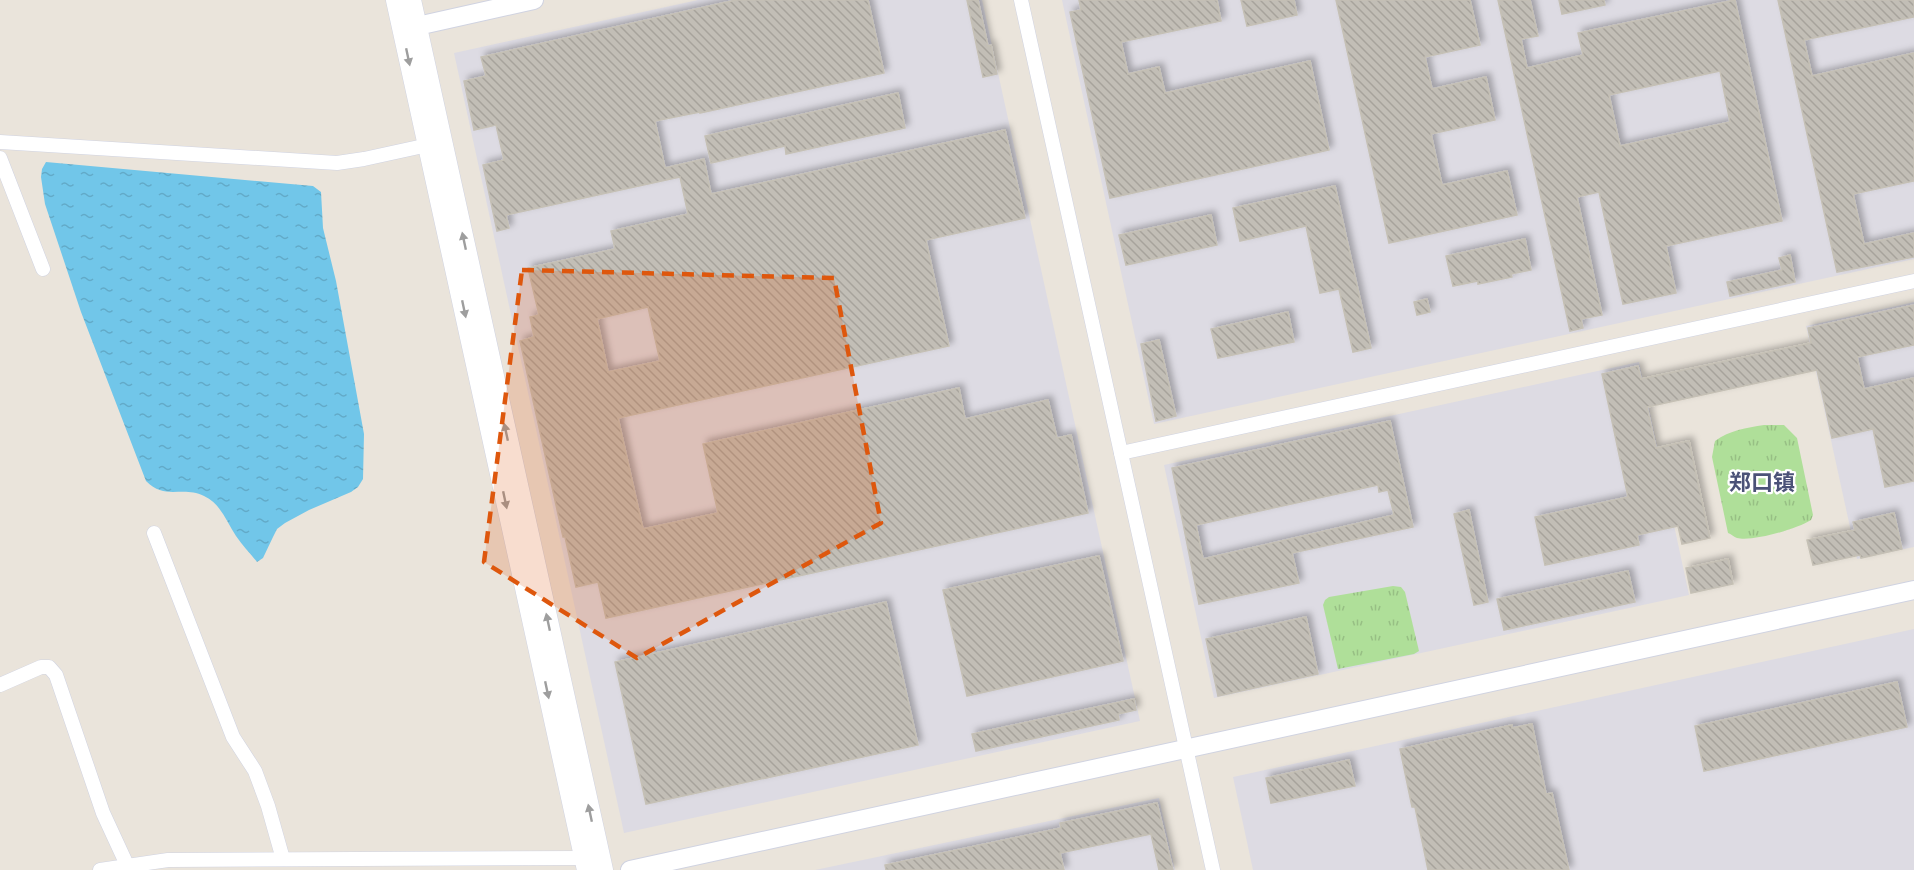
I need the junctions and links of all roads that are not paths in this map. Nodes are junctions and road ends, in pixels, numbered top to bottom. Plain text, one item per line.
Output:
1 (396, 0) edge
2 (411, 0) edge
3 (534, 0) edge
4 (1021, 0) edge
5 (410, 27) junction
6 (0, 142) edge
7 (428, 145) junction
8 (0, 158) edge
9 (43, 270) dead end
10 (1914, 281) edge
11 (1121, 453) junction
12 (154, 533) dead end
13 (1914, 590) edge
14 (0, 685) edge
15 (1186, 749) junction
16 (278, 863) edge
17 (586, 864) edge
18 (127, 865) junction
19 (100, 870) edge
20 (603, 870) edge
21 (630, 870) edge
22 (1213, 870) edge

1 - 5 main road
2 - 5 main road
3 - 5 street
4 - 11 street
5 -> 7 main road
20 -> 5 main road
6 - 7 street
7 -> 17 main road
8 - 9 street
10 - 11 street
11 - 15 street
12 - 16 street
13 - 15 street
14 - 18 street
15 - 21 street
15 - 22 street
16 - 17 street
16 - 18 street
18 - 19 street

